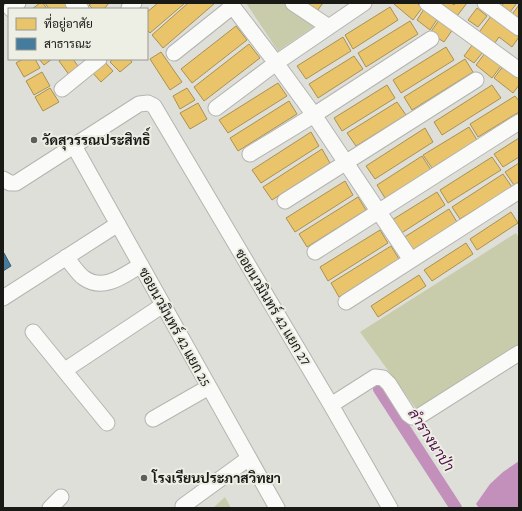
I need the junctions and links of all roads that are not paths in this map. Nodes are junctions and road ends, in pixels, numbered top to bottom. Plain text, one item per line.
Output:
1 (293, 3) edge
2 (364, 3) edge
3 (427, 3) edge
4 (485, 3) edge
5 (231, 4) edge
6 (329, 27) junction
7 (519, 28) edge
8 (432, 40) dead end
9 (174, 53) dead end
10 (98, 60) edge
11 (276, 63) junction
12 (519, 70) edge
13 (476, 80) dead end
14 (62, 89) dead end
15 (216, 108) dead end
16 (314, 115) junction
17 (519, 122) edge
18 (74, 146) junction
19 (250, 154) dead end
20 (346, 163) junction
21 (3, 179) edge
22 (519, 191) edge
23 (285, 201) dead end
24 (378, 211) junction
25 (118, 224) junction
26 (315, 252) dead end
27 (66, 258) junction
28 (411, 260) junction
29 (141, 265) junction
30 (3, 298) edge
31 (346, 302) dead end
32 (163, 305) junction
33 (33, 332) dead end
34 (519, 353) edge
35 (65, 370) junction
36 (209, 387) junction
37 (331, 405) junction
38 (153, 419) dead end
39 (107, 423) dead end
40 (249, 458) junction
41 (183, 506) dead end
42 (277, 508) edge
43 (390, 508) edge

1 - 6 street
2 - 6 street
3 - 12 street
4 - 7 street
5 - 9 street
5 - 11 street
6 - 11 street
8 - 16 street
10 - 14 street
11 - 15 street
11 - 16 street
13 - 20 street
16 - 19 street
16 - 20 street
17 - 24 street
18 - 21 street
18 - 25 street, ซอยนวมินทร์ 42 แยก 25
18 - 37 street, ซอยนวมินทร์ 42 แยก 27
20 - 23 street
20 - 24 street
22 - 28 street
24 - 26 street
24 - 28 street
25 - 27 street
25 - 29 street, ซอยนวมินทร์ 42 แยก 25
27 - 29 street
27 - 30 street
28 - 31 street
29 - 32 street, ซอยนวมินทร์ 42 แยก 25
32 - 35 street
32 - 36 street, ซอยนวมินทร์ 42 แยก 25
33 - 35 street
34 - 37 street
35 - 39 street
36 - 38 street
36 - 40 street, ซอยนวมินทร์ 42 แยก 25
37 - 43 street, ซอยนวมินทร์ 42 แยก 27
40 - 41 street
40 - 42 street, ซอยนวมินทร์ 42 แยก 25

